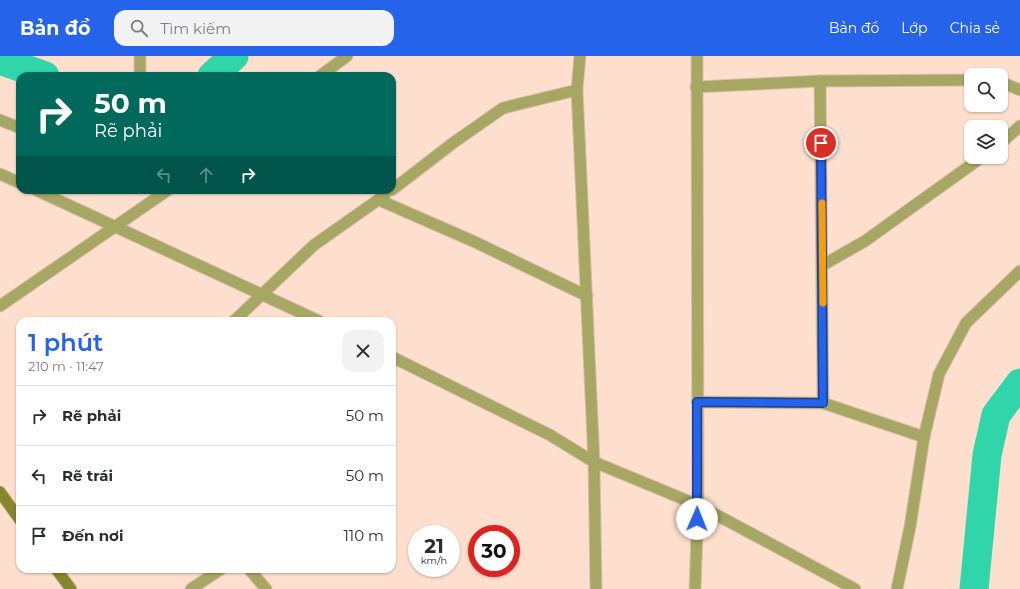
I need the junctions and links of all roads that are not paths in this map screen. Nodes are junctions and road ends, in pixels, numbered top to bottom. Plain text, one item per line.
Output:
1 (140, 56) edge
2 (347, 56) edge
3 (580, 56) edge
4 (696, 56) edge
5 (140, 72) edge
6 (325, 72) edge
7 (964, 80) edge
8 (820, 81) junction
9 (1008, 85) edge
10 (696, 87) junction
11 (577, 90) junction
12 (1020, 90) edge
13 (0, 120) edge
14 (16, 126) edge
15 (1020, 126) edge
16 (1008, 137) edge
17 (972, 164) edge
18 (0, 174) edge
19 (16, 181) edge
20 (396, 187) edge
21 (45, 194) edge
22 (162, 194) edge
23 (387, 194) edge
24 (379, 200) junction
25 (115, 227) junction
26 (822, 265) junction
27 (1020, 271) edge
28 (261, 294) junction
29 (587, 296) junction
30 (0, 306) edge
31 (238, 317) edge
32 (310, 317) edge
33 (396, 359) edge
34 (697, 402) junction
35 (823, 403) junction
36 (924, 437) junction
37 (594, 462) junction
38 (0, 492) edge
39 (698, 505) junction
40 (16, 514) edge
41 (59, 573) edge
42 (215, 573) edge
43 (252, 573) edge
44 (71, 589) edge
45 (191, 589) edge
46 (266, 589) edge
47 (596, 589) edge
48 (695, 589) edge
49 (856, 589) edge
50 (897, 589) edge

1 - 5 street
2 - 6 street
3 - 11 street
4 - 10 street
7 - 8 street
8 - 10 street
8 - 26 street
9 - 12 street
10 - 34 street
11 - 20 street
11 - 29 street
13 - 14 street
15 - 16 street
17 - 26 street
18 - 19 street
21 - 25 street
22 - 25 street
23 - 24 street
24 - 28 street
24 - 29 street
25 - 28 street
25 - 30 street
26 - 35 street
27 - 36 street
28 - 31 street
28 - 32 street
29 - 37 street
33 - 37 street
34 - 35 street
34 - 39 street
35 - 36 street
36 - 50 street
37 - 39 street
37 - 47 street
38 - 40 main road
39 - 48 street
39 - 49 street
41 - 44 main road
42 - 45 street
43 - 46 street

